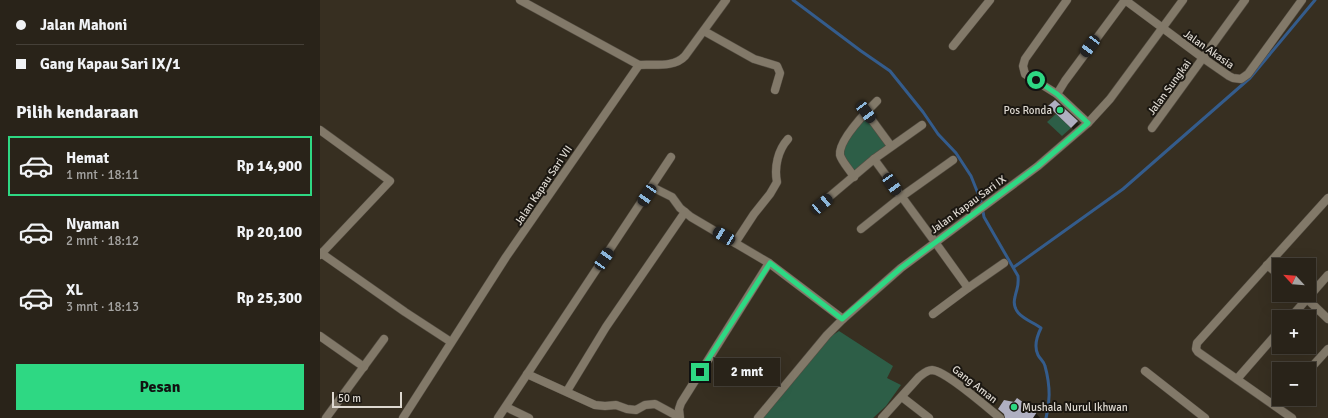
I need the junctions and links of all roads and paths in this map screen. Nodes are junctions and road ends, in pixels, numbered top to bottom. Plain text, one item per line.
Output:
1 (520, 0) edge
2 (726, 0) edge
3 (990, 0) edge
4 (1067, 0) edge
5 (1125, 0) edge
6 (1183, 0) edge
7 (1245, 0) edge
8 (1302, 0) edge
9 (1162, 28) junction
10 (704, 31) junction
11 (953, 46) dead end
12 (1203, 58) junction
13 (639, 65) junction
14 (775, 90) dead end
15 (1057, 94) junction
16 (877, 101) dead end
17 (866, 112) junction
18 (1088, 123) junction
19 (922, 125) dead end
20 (1152, 128) dead end
21 (320, 130) edge
22 (788, 138) dead end
23 (891, 146) junction
24 (671, 157) dead end
25 (874, 159) junction
26 (953, 160) dead end
27 (854, 177) junction
28 (652, 187) junction
29 (901, 197) junction
30 (1328, 198) edge
31 (822, 204) dead end
32 (685, 212) junction
33 (861, 228) dead end
34 (935, 242) junction
35 (735, 243) junction
36 (321, 254) edge
37 (770, 263) junction
38 (1004, 263) dead end
39 (1267, 265) junction
40 (1272, 269) edge
41 (1328, 275) edge
42 (1316, 286) edge
43 (968, 288) junction
44 (1310, 302) edge
45 (933, 314) dead end
46 (842, 319) junction
47 (1328, 319) edge
48 (320, 336) edge
49 (384, 339) dead end
50 (1272, 339) edge
51 (451, 342) junction
52 (1328, 349) edge
53 (1316, 362) edge
54 (364, 367) junction
55 (1145, 370) dead end
56 (527, 374) junction
57 (1237, 379) junction
58 (567, 391) junction
59 (902, 397) junction
60 (1272, 403) edge
61 (1276, 406) edge
62 (506, 407) junction
63 (326, 418) edge
64 (402, 418) edge
65 (498, 418) edge
66 (529, 418) edge
67 (680, 418) edge
68 (758, 418) edge
69 (882, 418) edge
70 (929, 418) edge
71 (1000, 418) edge
72 (1205, 418) edge
73 (1292, 418) edge

1 - 13 street
2 - 10 street
3 - 11 street
4 - 15 street
5 - 9 street, Jalan Akasia
5 - 15 street
6 - 9 street, Jalan Kapau Sari IX
7 - 12 street, Jalan Sungkai
8 - 12 street, Jalan Akasia
9 - 12 street, Jalan Akasia
9 - 18 street, Jalan Kapau Sari IX
10 - 13 street
10 - 14 street
12 - 20 street, Jalan Sungkai
13 - 51 street, Jalan Kapau Sari VII
15 - 18 street
16 - 17 street
17 - 23 street
17 - 27 street
18 - 34 street, Jalan Kapau Sari IX
19 - 23 street
21 - 36 street
22 - 35 street
23 - 25 street
24 - 28 street
25 - 27 street
25 - 29 street
26 - 29 street
27 - 31 street
28 - 32 street
28 - 56 street
29 - 33 street
29 - 34 street
30 - 39 street
32 - 35 street
32 - 58 street
34 - 43 street
34 - 46 street, Jalan Kapau Sari IX
35 - 37 street
36 - 51 street
37 - 46 street
37 - 67 street
38 - 43 street
39 - 40 street
39 - 57 street
41 - 42 street
43 - 45 street
44 - 47 street
46 - 68 street, Jalan Kapau Sari IX
48 - 54 street
49 - 54 street
50 - 57 street
51 - 64 street, Jalan Kapau Sari VII
52 - 53 street
54 - 63 street
55 - 72 street
56 - 58 street
56 - 62 street
57 - 60 street
58 - 67 street
59 - 69 street
59 - 70 street
59 - 71 street, Gang Aman
61 - 73 street
62 - 65 street
62 - 66 street

